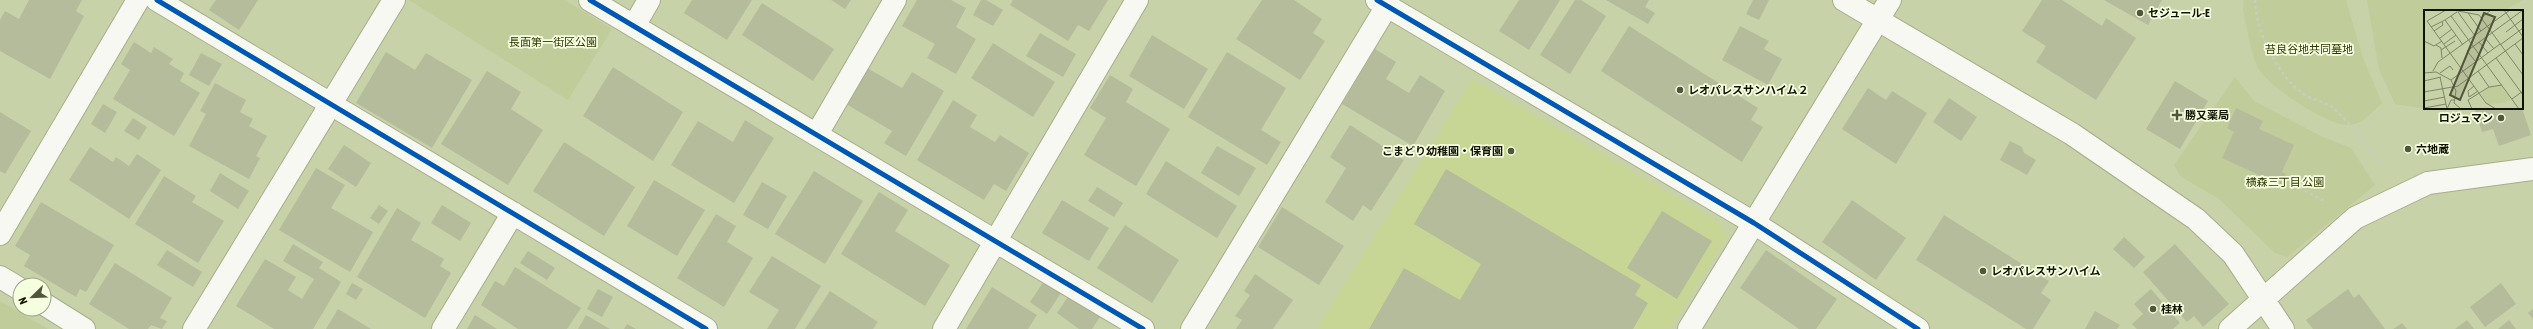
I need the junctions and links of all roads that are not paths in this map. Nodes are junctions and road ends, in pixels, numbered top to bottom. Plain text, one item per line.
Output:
1 (138, 0) edge
2 (157, 0) edge
3 (394, 0) edge
4 (590, 0) edge
5 (649, 0) edge
6 (895, 0) edge
7 (1137, 0) edge
8 (1844, 0) edge
9 (1890, 0) edge
10 (1382, 3) edge
11 (1877, 21) junction
12 (634, 26) junction
13 (332, 105) junction
14 (817, 134) junction
15 (2533, 169) edge
16 (513, 213) junction
17 (1754, 224) junction
18 (0, 234) edge
19 (997, 240) junction
20 (0, 277) edge
21 (12, 284) edge
22 (2263, 298) junction
23 (52, 309) edge
24 (84, 329) edge
25 (194, 329) edge
26 (443, 329) edge
27 (706, 329) edge
28 (944, 329) edge
29 (1143, 329) edge
30 (1192, 329) edge
31 (1689, 329) edge
32 (1918, 329) edge
33 (2230, 329) edge
34 (2283, 329) edge

1 - 18 street
2 - 13 street
3 - 13 street
4 - 12 street
5 - 12 street
6 - 14 street
7 - 19 street
8 - 11 street
9 - 11 street
10 - 17 street
10 - 30 street
11 - 17 street
11 - 22 street
12 - 14 street
13 - 16 street
13 - 25 street
14 - 19 street
15 - 22 street
16 - 26 street
16 - 27 street
17 - 31 street
17 - 32 street
19 - 28 street
19 - 29 street
20 - 21 street
22 - 33 street
22 - 34 street
23 - 24 street

